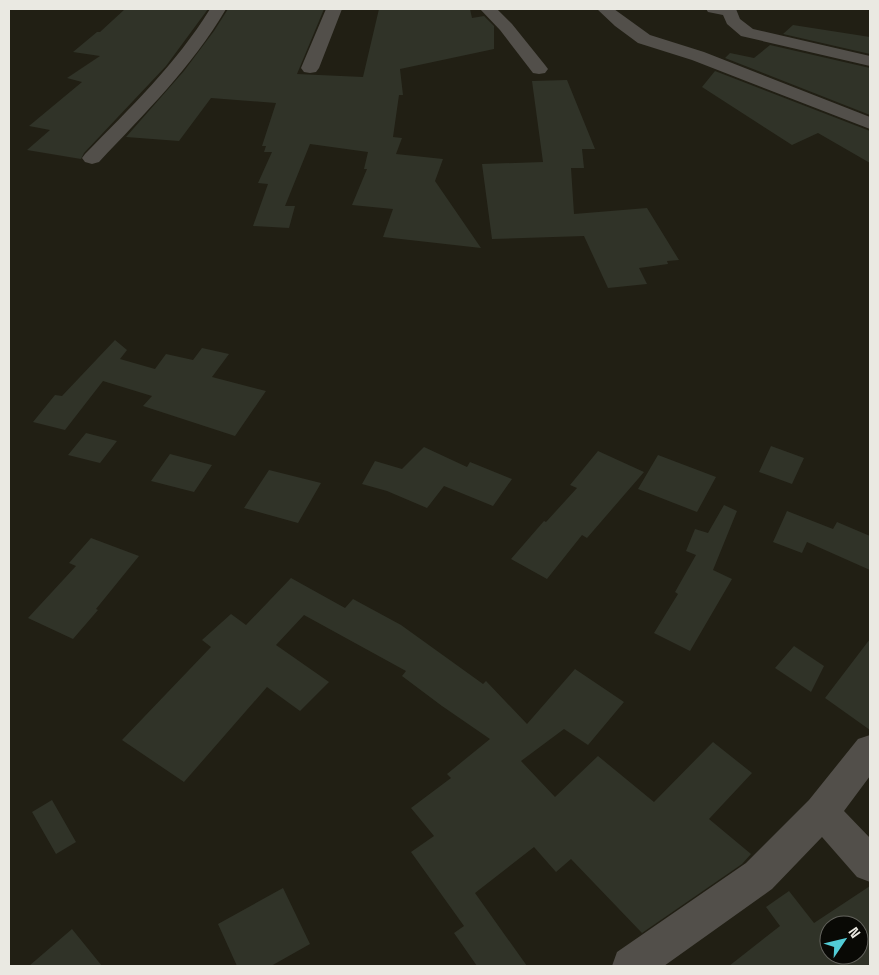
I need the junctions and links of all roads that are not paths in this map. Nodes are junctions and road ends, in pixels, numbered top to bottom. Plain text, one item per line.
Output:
1 (218, 9) edge
2 (334, 9) edge
3 (488, 9) edge
4 (605, 9) edge
5 (714, 9) edge
6 (730, 10) edge
7 (870, 61) edge
8 (310, 68) dead end
9 (539, 69) dead end
10 (870, 123) edge
11 (92, 158) dead end
12 (870, 750) edge
13 (822, 812) junction
14 (870, 864) edge
15 (631, 966) edge

1 - 11 street
2 - 8 street
3 - 9 street
4 - 10 street
5 - 6 street
6 - 7 street
12 - 13 street
13 - 14 street
13 - 15 street

